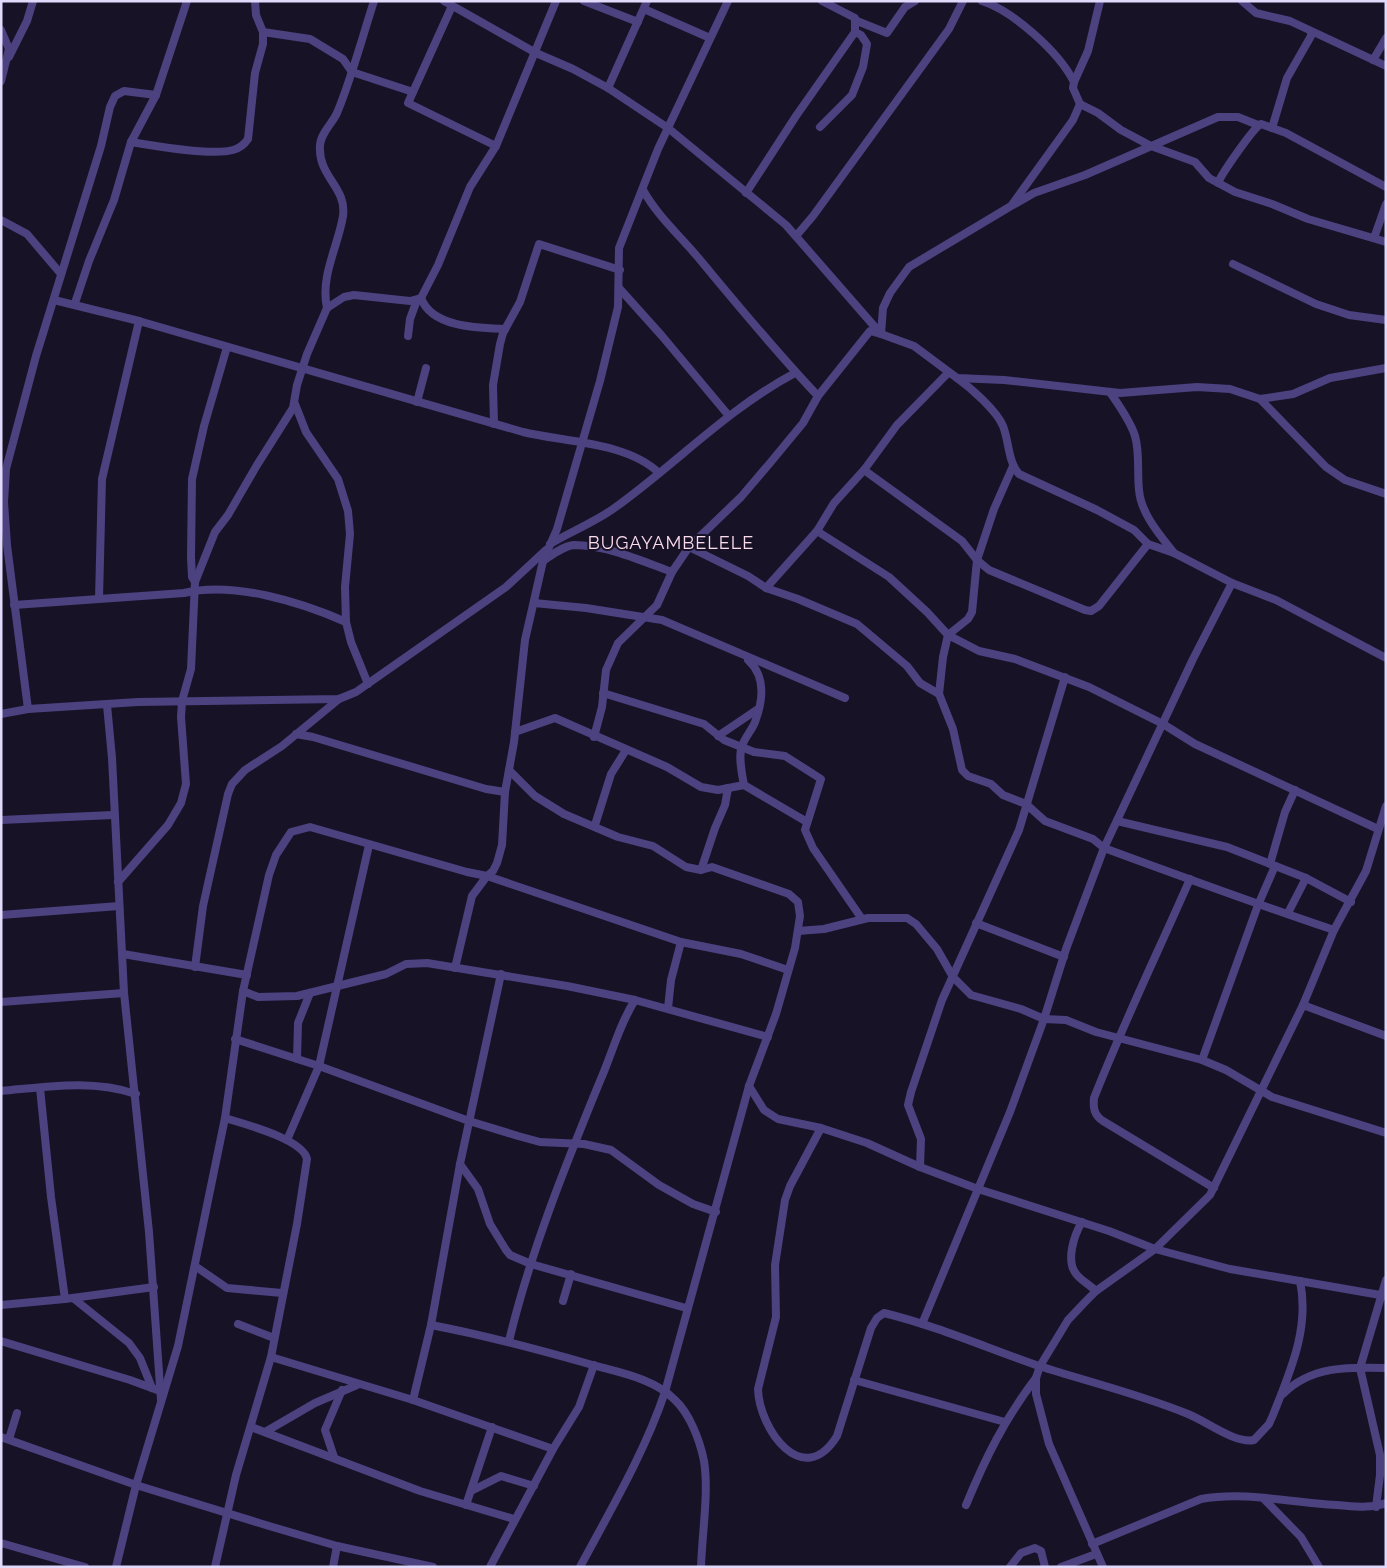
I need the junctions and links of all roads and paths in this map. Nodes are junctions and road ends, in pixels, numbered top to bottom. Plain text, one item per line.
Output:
1 (33, 1) edge
2 (187, 1) edge
3 (255, 1) edge
4 (374, 1) edge
5 (444, 1) edge
6 (556, 1) edge
7 (584, 1) edge
8 (728, 1) edge
9 (822, 1) edge
10 (915, 1) edge
11 (963, 1) edge
12 (982, 1) edge
13 (1100, 1) edge
14 (1242, 1) edge
15 (646, 5) edge
16 (452, 6) junction
17 (856, 21) junction
18 (638, 22) junction
19 (1, 30) edge
20 (263, 32) junction
21 (854, 32) junction
22 (1311, 32) junction
23 (710, 38) junction
24 (1386, 38) edge
25 (536, 52) junction
26 (9, 57) junction
27 (1374, 60) junction
28 (1386, 66) edge
29 (352, 72) junction
30 (1, 81) edge
31 (1074, 82) junction
32 (608, 88) junction
33 (413, 92) junction
34 (156, 95) junction
35 (1080, 104) junction
36 (1258, 125) junction
37 (820, 127) dead end
38 (668, 128) junction
39 (1272, 128) junction
40 (131, 142) junction
41 (496, 146) junction
42 (1151, 146) junction
43 (1218, 183) junction
44 (1386, 187) edge
45 (643, 190) junction
46 (746, 193) junction
47 (1386, 204) edge
48 (1011, 206) junction
49 (1, 220) edge
50 (796, 236) junction
51 (1374, 238) junction
52 (1386, 242) edge
53 (1233, 264) dead end
54 (620, 270) junction
55 (61, 274) junction
56 (619, 288) junction
57 (419, 299) junction
58 (54, 300) junction
59 (75, 303) junction
60 (327, 308) junction
61 (1386, 320) edge
62 (139, 321) junction
63 (505, 328) junction
64 (881, 334) junction
65 (408, 336) dead end
66 (227, 346) junction
67 (426, 368) dead end
68 (1386, 368) edge
69 (301, 370) junction
70 (795, 373) junction
71 (948, 373) junction
72 (957, 378) junction
73 (1110, 392) junction
74 (818, 396) junction
75 (1260, 398) junction
76 (417, 402) junction
77 (294, 404) junction
78 (729, 416) junction
79 (494, 424) junction
80 (583, 442) junction
81 (4, 463) edge
82 (1013, 466) junction
83 (864, 470) junction
84 (659, 473) junction
85 (1386, 494) edge
86 (817, 531) junction
87 (1148, 544) junction
88 (4, 545) edge
89 (548, 547) junction
90 (689, 547) junction
91 (1174, 553) junction
92 (543, 560) junction
93 (977, 560) junction
94 (672, 572) junction
95 (196, 582) junction
96 (1232, 583) junction
97 (766, 588) junction
98 (194, 591) junction
99 (99, 600) junction
100 (534, 603) junction
101 (14, 606) junction
102 (647, 616) junction
103 (346, 622) junction
104 (948, 635) junction
105 (743, 655) junction
106 (1386, 658) edge
107 (1065, 677) junction
108 (368, 684) junction
109 (603, 692) junction
110 (939, 694) junction
111 (845, 698) dead end
112 (339, 699) junction
113 (182, 701) junction
114 (107, 705) junction
115 (28, 709) junction
116 (758, 709) junction
117 (1, 714) edge
118 (1163, 724) junction
119 (515, 732) junction
120 (296, 734) junction
121 (718, 736) junction
122 (594, 737) junction
123 (741, 748) junction
124 (626, 750) junction
125 (509, 770) junction
126 (744, 785) junction
127 (728, 788) junction
128 (1295, 790) junction
129 (505, 792) junction
130 (1026, 804) junction
131 (1386, 806) edge
132 (114, 815) junction
133 (1, 820) edge
134 (1117, 821) junction
135 (807, 822) junction
136 (594, 825) junction
137 (1378, 829) junction
138 (369, 845) junction
139 (1104, 848) junction
140 (1273, 865) junction
141 (701, 870) junction
142 (487, 876) junction
143 (1306, 878) junction
144 (1190, 879) junction
145 (118, 882) junction
146 (1351, 902) junction
147 (1258, 905) junction
148 (119, 906) junction
149 (1288, 912) junction
150 (1, 915) edge
151 (862, 919) junction
152 (976, 923) junction
153 (1334, 930) junction
154 (798, 931) junction
155 (681, 942) junction
156 (123, 954) junction
157 (1064, 957) junction
158 (195, 967) junction
159 (455, 968) junction
160 (788, 970) junction
161 (501, 974) junction
162 (247, 975) junction
163 (953, 977) junction
164 (337, 986) junction
165 (244, 991) junction
166 (124, 993) junction
167 (310, 993) junction
168 (635, 1000) junction
169 (1, 1002) edge
170 (1304, 1005) junction
171 (668, 1008) junction
172 (1044, 1019) junction
173 (1386, 1036) edge
174 (768, 1037) junction
175 (1118, 1037) junction
176 (235, 1039) junction
177 (297, 1059) junction
178 (1202, 1060) junction
179 (319, 1066) junction
180 (749, 1086) junction
181 (40, 1088) junction
182 (1, 1091) edge
183 (1262, 1093) junction
184 (136, 1094) junction
185 (225, 1118) junction
186 (469, 1121) junction
187 (821, 1128) junction
188 (1386, 1134) edge
189 (287, 1140) junction
190 (575, 1144) junction
191 (460, 1164) junction
192 (920, 1167) junction
193 (1214, 1188) junction
194 (978, 1189) junction
195 (716, 1212) junction
196 (1082, 1222) junction
197 (1155, 1249) junction
198 (531, 1264) junction
199 (195, 1266) junction
200 (571, 1274) junction
201 (1386, 1280) edge
202 (1300, 1281) junction
203 (154, 1287) junction
204 (1096, 1291) junction
205 (282, 1293) junction
206 (1384, 1296) edge
207 (69, 1298) junction
208 (563, 1301) dead end
209 (1, 1305) edge
210 (686, 1308) junction
211 (238, 1324) dead end
212 (431, 1324) junction
213 (922, 1324) junction
214 (274, 1338) junction
215 (509, 1340) junction
216 (1, 1341) edge
217 (271, 1357) junction
218 (594, 1365) junction
219 (1040, 1366) junction
220 (1360, 1368) junction
221 (1386, 1368) edge
222 (1036, 1378) junction
223 (854, 1380) junction
224 (357, 1385) junction
225 (156, 1389) junction
226 (342, 1390) junction
227 (665, 1392) junction
228 (1280, 1396) junction
229 (413, 1400) junction
230 (161, 1402) junction
231 (17, 1413) dead end
232 (1005, 1422) junction
233 (251, 1427) junction
234 (492, 1427) junction
235 (265, 1432) junction
236 (5, 1438) edge
237 (553, 1449) junction
238 (334, 1458) junction
239 (136, 1485) junction
240 (534, 1486) junction
241 (471, 1492) junction
242 (1264, 1498) junction
243 (1386, 1503) edge
244 (466, 1505) junction
245 (966, 1505) dead end
246 (1376, 1506) junction
247 (228, 1514) junction
248 (514, 1520) junction
249 (1, 1543) edge
250 (1092, 1544) junction
251 (337, 1546) junction
252 (1096, 1554) junction
253 (85, 1567) edge
254 (116, 1567) edge
255 (215, 1567) edge
256 (333, 1567) edge
257 (433, 1567) edge
258 (490, 1567) edge
259 (580, 1567) edge
260 (701, 1567) edge
261 (1010, 1567) edge
262 (1045, 1567) edge
263 (1061, 1567) edge
264 (1103, 1567) edge
265 (1319, 1567) edge

1 - 26 street
2 - 34 street
3 - 20 street
4 - 29 street
5 - 16 street
6 - 25 street
7 - 18 street
8 - 23 street
9 - 17 street
10 - 17 street
11 - 50 street
12 - 31 street
13 - 31 street
14 - 22 street
15 - 18 street
15 - 23 street
16 - 25 street
16 - 33 street
17 - 21 street
18 - 32 street
19 - 26 street
20 - 29 street
20 - 40 street
21 - 37 street
21 - 46 street
22 - 27 street
22 - 39 street
23 - 38 street
24 - 27 street
25 - 32 street
25 - 41 street
26 - 30 street
27 - 28 street
29 - 33 street
29 - 60 street
31 - 35 street
32 - 38 street
33 - 41 street
34 - 40 street
34 - 55 street
35 - 42 street
35 - 48 street
36 - 39 street
36 - 42 street
36 - 43 street
38 - 45 street
38 - 46 street
39 - 44 street
40 - 59 street
41 - 57 street
42 - 43 street
42 - 48 street
43 - 51 street
45 - 54 street
45 - 70 street
46 - 50 street
47 - 51 street
48 - 64 street
49 - 55 street
50 - 64 street
51 - 52 street
53 - 61 street
54 - 56 street
54 - 63 street
55 - 58 street
56 - 78 street
56 - 80 street
57 - 60 street
57 - 63 street
57 - 65 street
58 - 59 street
58 - 81 street
59 - 62 street
60 - 69 street
62 - 66 street
62 - 99 street
63 - 79 street
64 - 71 street
64 - 74 street
66 - 69 street
66 - 95 street
67 - 76 street
68 - 75 street
69 - 76 street
69 - 77 street
70 - 74 street
70 - 78 street
71 - 72 street
71 - 83 street
72 - 73 street
72 - 82 street
73 - 75 street
73 - 91 street
74 - 90 street
75 - 85 street
76 - 79 street
77 - 95 street
77 - 103 street
78 - 84 street
79 - 80 street
80 - 84 street
80 - 89 street
81 - 88 street
82 - 87 street
82 - 93 street
83 - 86 street
83 - 93 street
84 - 89 street
86 - 97 street
86 - 104 street
87 - 91 street
87 - 93 street
88 - 101 street
89 - 92 street
89 - 108 street
90 - 94 street
90 - 97 street
91 - 96 street
92 - 94 street
92 - 100 street
93 - 104 street
94 - 102 street
95 - 98 street
96 - 106 street
96 - 118 street
97 - 110 street
98 - 99 street
98 - 103 street
98 - 113 street
99 - 101 street
100 - 102 street
100 - 119 street
101 - 115 street
102 - 105 street
102 - 109 street
103 - 108 street
104 - 107 street
104 - 110 street
105 - 111 street
105 - 116 street
107 - 118 street
107 - 130 street
108 - 112 street
109 - 121 street
109 - 122 street
110 - 130 street
112 - 113 street
112 - 120 street
113 - 114 street
113 - 145 street
114 - 115 street
114 - 132 street
115 - 117 street
116 - 121 street
116 - 123 street
118 - 128 street
118 - 134 street
119 - 122 street
119 - 125 street
120 - 129 street
120 - 158 street
121 - 123 street
122 - 124 street
123 - 126 street
123 - 135 street
124 - 127 street
124 - 136 street
125 - 129 street
125 - 136 street
126 - 127 street
126 - 135 street
127 - 141 street
128 - 137 street
128 - 140 street
129 - 142 street
130 - 139 street
130 - 152 street
131 - 137 street
132 - 133 street
132 - 145 street
134 - 139 street
134 - 140 street
135 - 151 street
136 - 141 street
137 - 146 street
138 - 142 street
138 - 162 street
138 - 164 street
139 - 144 street
139 - 157 street
140 - 143 street
140 - 147 street
141 - 154 street
142 - 155 street
142 - 159 street
143 - 146 street
143 - 149 street
144 - 147 street
144 - 175 street
145 - 148 street
146 - 153 street
147 - 149 street
147 - 178 street
148 - 150 street
148 - 156 street
149 - 153 street
151 - 154 street
151 - 163 street
152 - 157 street
152 - 163 street
153 - 170 street
154 - 160 street
155 - 160 street
155 - 171 street
156 - 158 street
156 - 166 street
157 - 172 street
158 - 162 street
159 - 161 street
159 - 164 street
160 - 174 street
161 - 168 street
161 - 186 street
162 - 165 street
163 - 172 street
163 - 192 street
164 - 167 street
164 - 179 street
165 - 167 street
165 - 176 street
166 - 169 street
166 - 184 street
167 - 177 street
168 - 171 street
168 - 190 street
170 - 173 street
170 - 183 street
171 - 174 street
172 - 175 street
172 - 194 street
174 - 180 street
175 - 178 street
175 - 193 street
176 - 177 street
176 - 185 street
177 - 179 street
178 - 183 street
179 - 186 street
179 - 189 street
180 - 187 street
180 - 195 street
181 - 182 street
181 - 184 street
181 - 207 street
183 - 188 street
183 - 193 street
184 - 203 street
185 - 189 street
185 - 199 street
186 - 190 street
186 - 191 street
187 - 192 street
187 - 223 street
189 - 205 street
190 - 195 street
190 - 198 street
191 - 198 street
191 - 212 street
192 - 194 street
193 - 197 street
194 - 196 street
194 - 213 street
195 - 210 street
196 - 197 street
196 - 204 street
197 - 202 street
197 - 204 street
198 - 200 street
198 - 215 street
199 - 205 street
199 - 230 street
200 - 208 street
200 - 210 street
201 - 206 street
202 - 206 street
202 - 228 street
203 - 207 street
203 - 225 street
204 - 219 street
205 - 214 street
206 - 220 street
207 - 209 street
207 - 225 street
210 - 227 street
211 - 214 street
212 - 215 street
212 - 229 street
213 - 219 street
213 - 223 street
214 - 217 street
215 - 218 street
216 - 225 street
217 - 224 street
217 - 233 street
218 - 227 street
218 - 237 street
219 - 222 street
219 - 228 street
220 - 221 street
220 - 228 street
220 - 246 street
222 - 232 street
222 - 250 street
223 - 232 street
224 - 226 street
224 - 229 street
225 - 230 street
226 - 235 street
226 - 238 street
227 - 259 street
227 - 260 street
229 - 234 street
230 - 239 street
231 - 236 street
232 - 245 street
233 - 235 street
233 - 247 street
234 - 237 street
234 - 241 street
235 - 238 street
236 - 239 street
237 - 240 street
238 - 244 street
239 - 247 street
239 - 254 street
240 - 241 street
240 - 248 street
241 - 244 street
242 - 246 street
242 - 250 street
242 - 265 street
243 - 246 street
244 - 248 street
247 - 251 street
247 - 255 street
248 - 258 street
249 - 253 street
250 - 252 street
251 - 256 street
251 - 257 street
252 - 263 street
252 - 264 street
261 - 262 street

